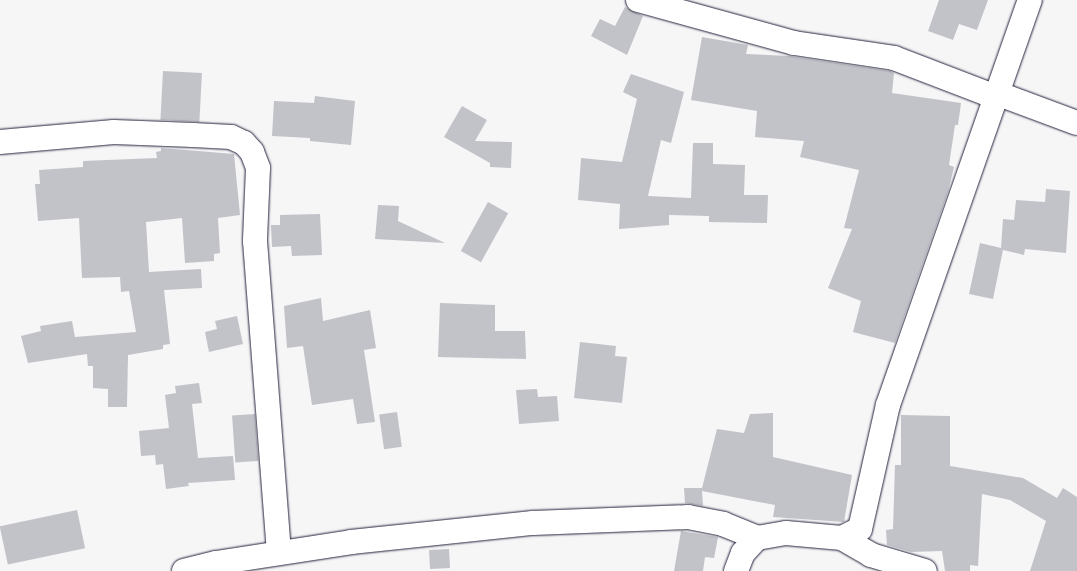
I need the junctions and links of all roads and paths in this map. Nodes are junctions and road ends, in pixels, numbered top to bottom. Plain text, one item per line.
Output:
1 (638, 0) edge
2 (1030, 0) edge
3 (998, 96) junction
4 (1077, 123) edge
5 (0, 142) edge
6 (757, 538) junction
7 (842, 538) junction
8 (279, 552) junction
9 (874, 563) edge
10 (184, 571) edge
11 (736, 571) edge
12 (925, 571) edge

1 - 3 street
2 - 3 street
3 - 4 street
3 - 7 street
5 - 8 street
6 - 7 street
6 - 8 street
6 - 11 street
7 - 9 street
8 - 10 street
9 - 12 street

